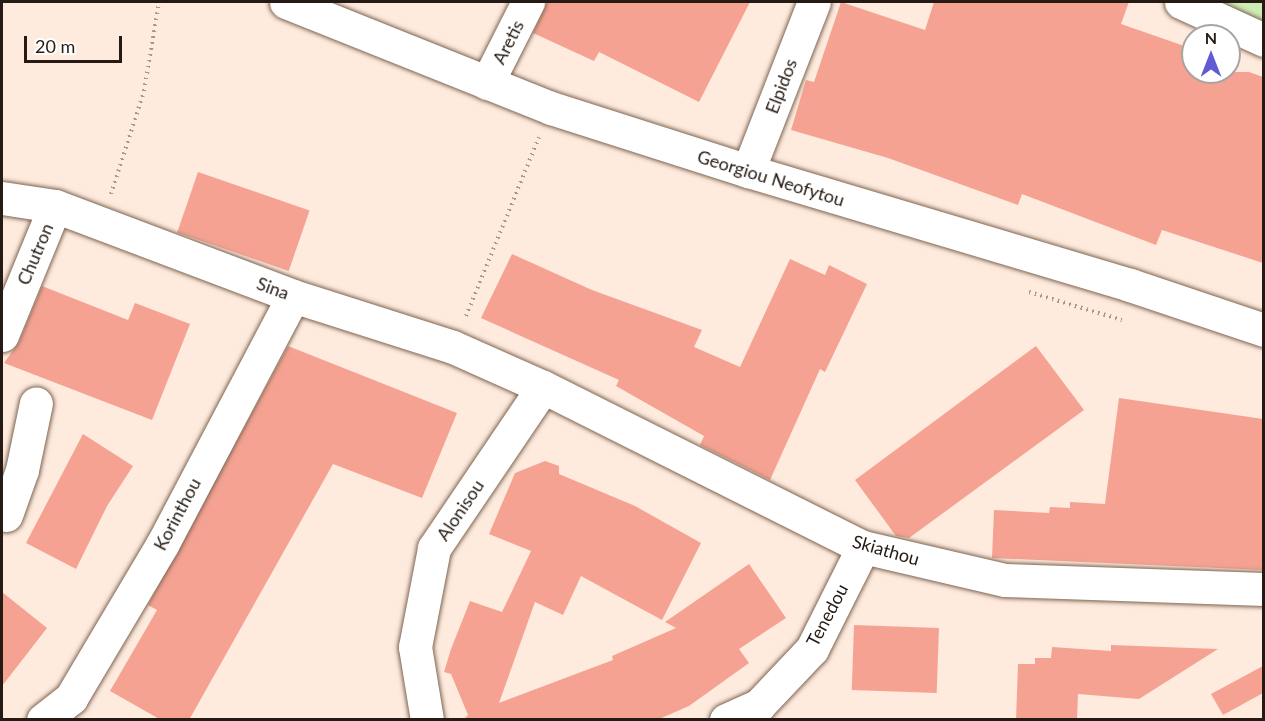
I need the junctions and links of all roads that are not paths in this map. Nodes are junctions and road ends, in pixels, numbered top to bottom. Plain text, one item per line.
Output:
1 (286, 2) edge
2 (528, 2) edge
3 (814, 2) edge
4 (1180, 2) edge
5 (1263, 40) edge
6 (487, 83) junction
7 (748, 171) junction
8 (2, 198) edge
9 (55, 206) junction
10 (293, 296) junction
11 (1263, 330) edge
12 (2, 335) edge
13 (543, 387) junction
14 (36, 403) dead end
15 (11, 466) edge
16 (6, 515) dead end
17 (862, 546) junction
18 (1263, 589) edge
19 (43, 720) edge
20 (427, 720) edge
21 (726, 720) edge

1 - 6 street, Georgiou Neofytou
2 - 6 street, Aretis
3 - 7 street, Elpidos
4 - 5 street
6 - 7 street, Georgiou Neofytou
7 - 11 street, Georgiou Neofytou
8 - 9 street, Sina
9 - 10 street, Sina
9 - 12 street, Chutron
10 - 13 street, Sina
10 - 19 street, Korinthou
13 - 17 street, Skiathou
13 - 20 street, Alonisou
14 - 15 street
15 - 16 street
17 - 18 street, Skiathou
17 - 21 street, Tenedou

